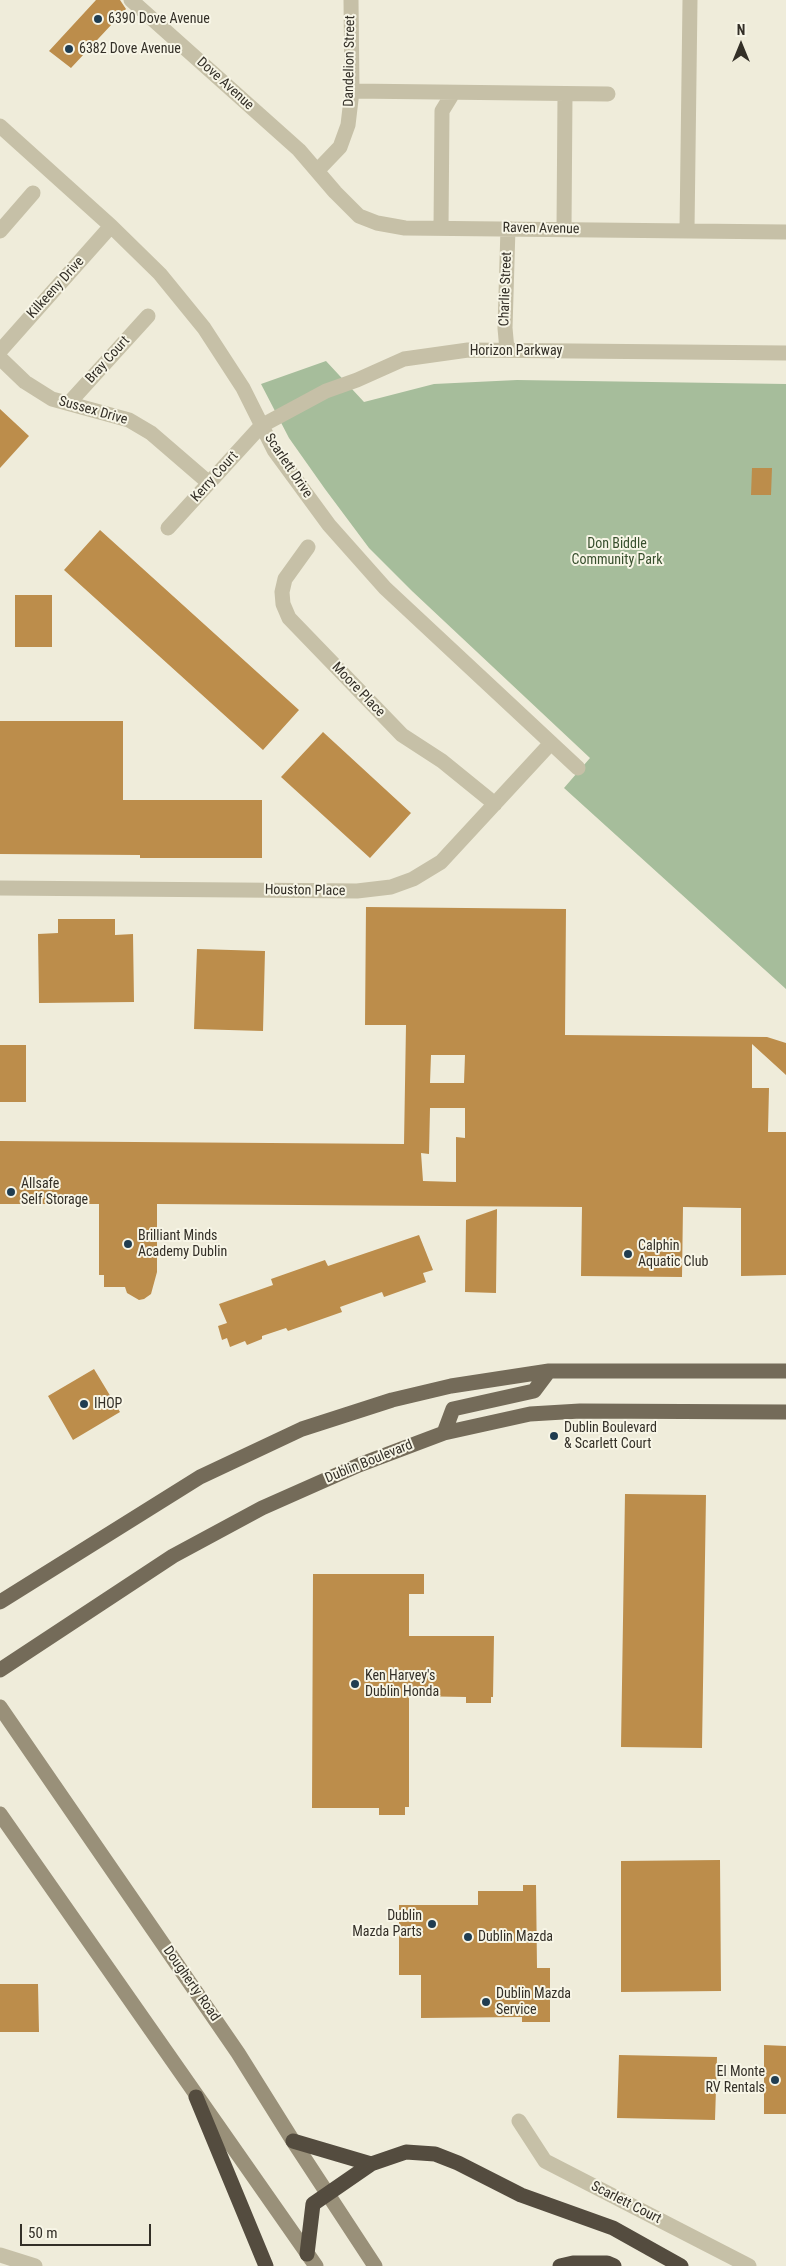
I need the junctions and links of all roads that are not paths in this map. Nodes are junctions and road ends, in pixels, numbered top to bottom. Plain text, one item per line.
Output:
1 (131, 0) edge
2 (351, 0) edge
3 (690, 0) edge
4 (352, 91) junction
5 (452, 93) junction
6 (608, 94) dead end
7 (565, 95) junction
8 (0, 126) edge
9 (317, 171) junction
10 (33, 193) dead end
11 (111, 226) junction
12 (441, 228) junction
13 (508, 228) junction
14 (564, 229) junction
15 (687, 230) junction
16 (0, 231) edge
17 (786, 232) edge
18 (148, 316) dead end
19 (506, 350) junction
20 (0, 351) edge
21 (786, 353) edge
22 (0, 358) edge
23 (69, 403) junction
24 (261, 426) junction
25 (210, 483) junction
26 (168, 528) dead end
27 (308, 547) dead end
28 (551, 744) junction
29 (578, 768) dead end
30 (495, 804) junction
31 (0, 888) edge
32 (549, 1370) junction
33 (786, 1371) edge
34 (786, 1412) edge
35 (444, 1434) junction
36 (0, 1602) edge
37 (0, 1670) edge
38 (0, 1707) edge
39 (0, 1814) edge
40 (196, 2097) junction
41 (519, 2121) dead end
42 (293, 2141) junction
43 (371, 2164) junction
44 (327, 2194) junction
45 (0, 2255) edge
46 (312, 2260) edge
47 (35, 2266) edge
48 (266, 2266) edge
49 (374, 2266) edge
50 (560, 2266) edge
51 (614, 2266) edge
52 (681, 2266) edge
53 (749, 2266) edge

1 - 9 street, Dove Avenue
2 - 4 street, Dandelion Street
3 - 15 street
4 - 5 street
4 - 9 street, Dandelion Street
5 - 7 street
5 - 12 street
6 - 7 street
7 - 14 street
8 - 11 street, Scarlett Drive
9 - 12 street, Raven Avenue
10 - 16 street
11 - 20 street, Kilkeeny Drive
11 - 24 street, Scarlett Drive
12 - 13 street, Raven Avenue
13 - 14 street, Raven Avenue
13 - 19 street, Charlie Street
14 - 15 street, Raven Avenue
15 - 17 street, Raven Avenue
18 - 23 street, Bray Court
19 - 21 street, Horizon Parkway
19 - 24 street, Horizon Parkway
22 - 23 street, Sussex Drive
23 - 25 street, Sussex Drive
24 - 25 street, Kerry Court
24 - 28 street, Scarlett Drive
25 - 26 street, Kerry Court
27 - 30 street, Moore Place
28 - 29 street, Scarlett Drive
28 - 30 street, Houston Place
30 - 31 street, Houston Place
32 - 33 main road
32 - 35 main road
32 - 36 main road
34 - 35 main road, Dublin Boulevard
35 - 37 main road, Dublin Boulevard
38 - 42 main road, Dougherty Road
39 - 40 main road
40 - 46 main road
40 - 48 highway
41 - 53 street, Scarlett Court
42 - 43 highway
42 - 44 main road, Dougherty Road
43 - 44 highway
43 - 52 highway
44 - 46 highway
44 - 49 main road, Dougherty Road
45 - 47 street
50 - 51 highway

